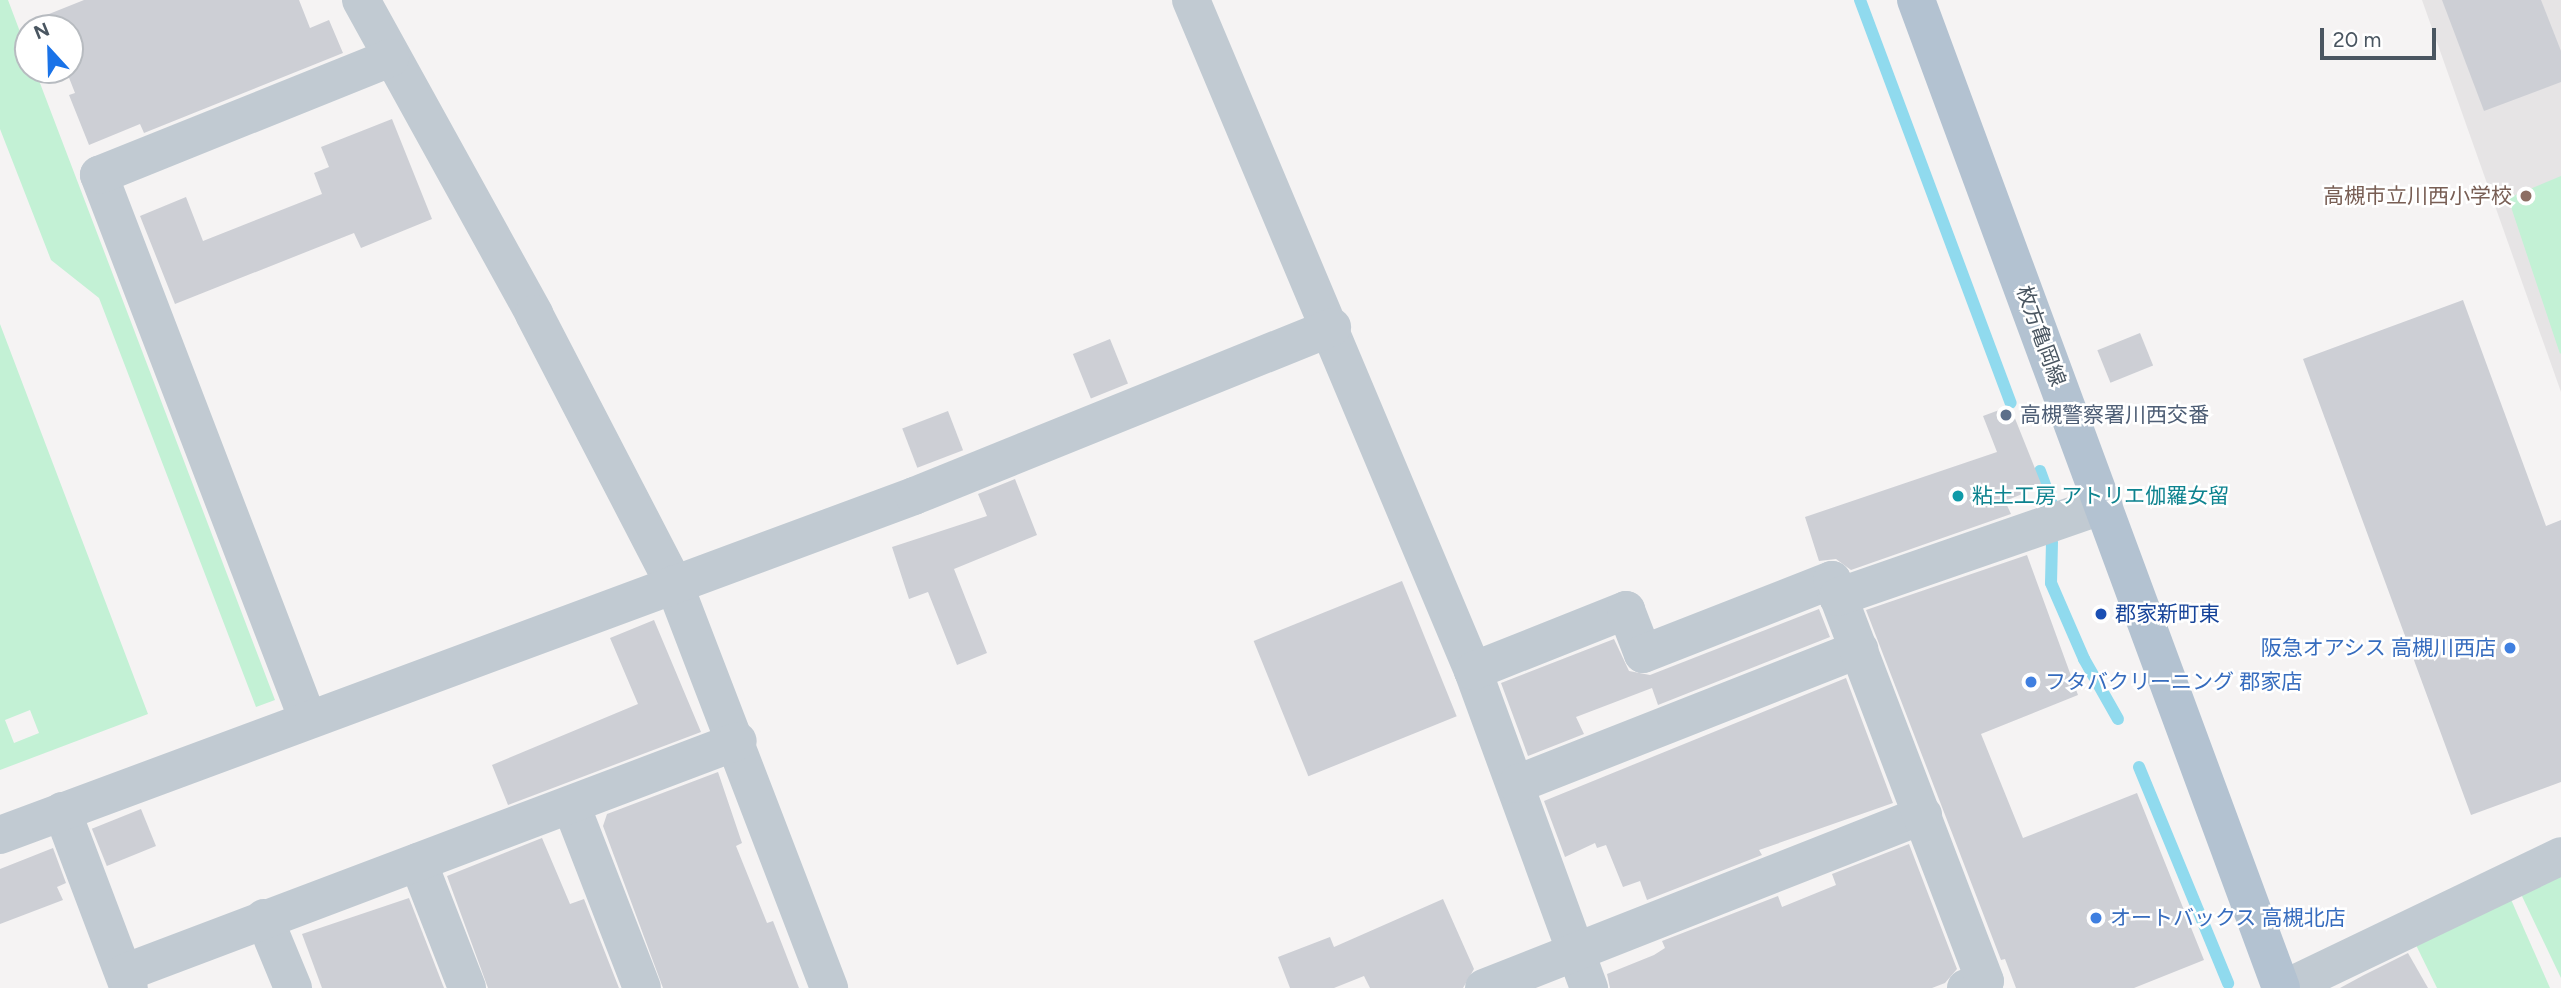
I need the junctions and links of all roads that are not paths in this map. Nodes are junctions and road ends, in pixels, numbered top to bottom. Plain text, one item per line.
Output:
1 (361, 0) edge
2 (1191, 0) edge
3 (1916, 0) edge
4 (390, 58) junction
5 (1332, 327) junction
6 (2103, 505) junction
7 (674, 584) junction
8 (1838, 597) junction
9 (1858, 649) junction
10 (1473, 671) junction
11 (308, 720) junction
12 (738, 741) junction
13 (1517, 784) junction
14 (571, 805) junction
15 (62, 811) junction
16 (1923, 815) junction
17 (0, 835) edge
18 (2561, 856) edge
19 (418, 862) junction
20 (264, 918) junction
21 (1575, 951) junction
22 (126, 981) edge
23 (1975, 986) edge
24 (293, 988) edge
25 (467, 988) edge
26 (642, 988) edge
27 (829, 988) edge
28 (1485, 988) edge
29 (1589, 988) edge
30 (2284, 988) edge

1 - 4 street
2 - 5 street
3 - 6 main road, 枚方亀岡線
4 - 7 street
4 - 11 street
5 - 7 street
5 - 10 street
6 - 8 street
6 - 30 main road, 枚方亀岡線
7 - 11 street
7 - 12 street
8 - 9 street
8 - 10 street
9 - 13 street
9 - 16 street
10 - 13 street
11 - 15 street
12 - 14 street
12 - 27 street
13 - 21 street
14 - 19 street
14 - 26 street
15 - 17 street
15 - 22 street
16 - 21 street
16 - 23 street
18 - 30 street
19 - 20 street
19 - 25 street
20 - 22 street
20 - 24 street
21 - 28 street
21 - 29 street

